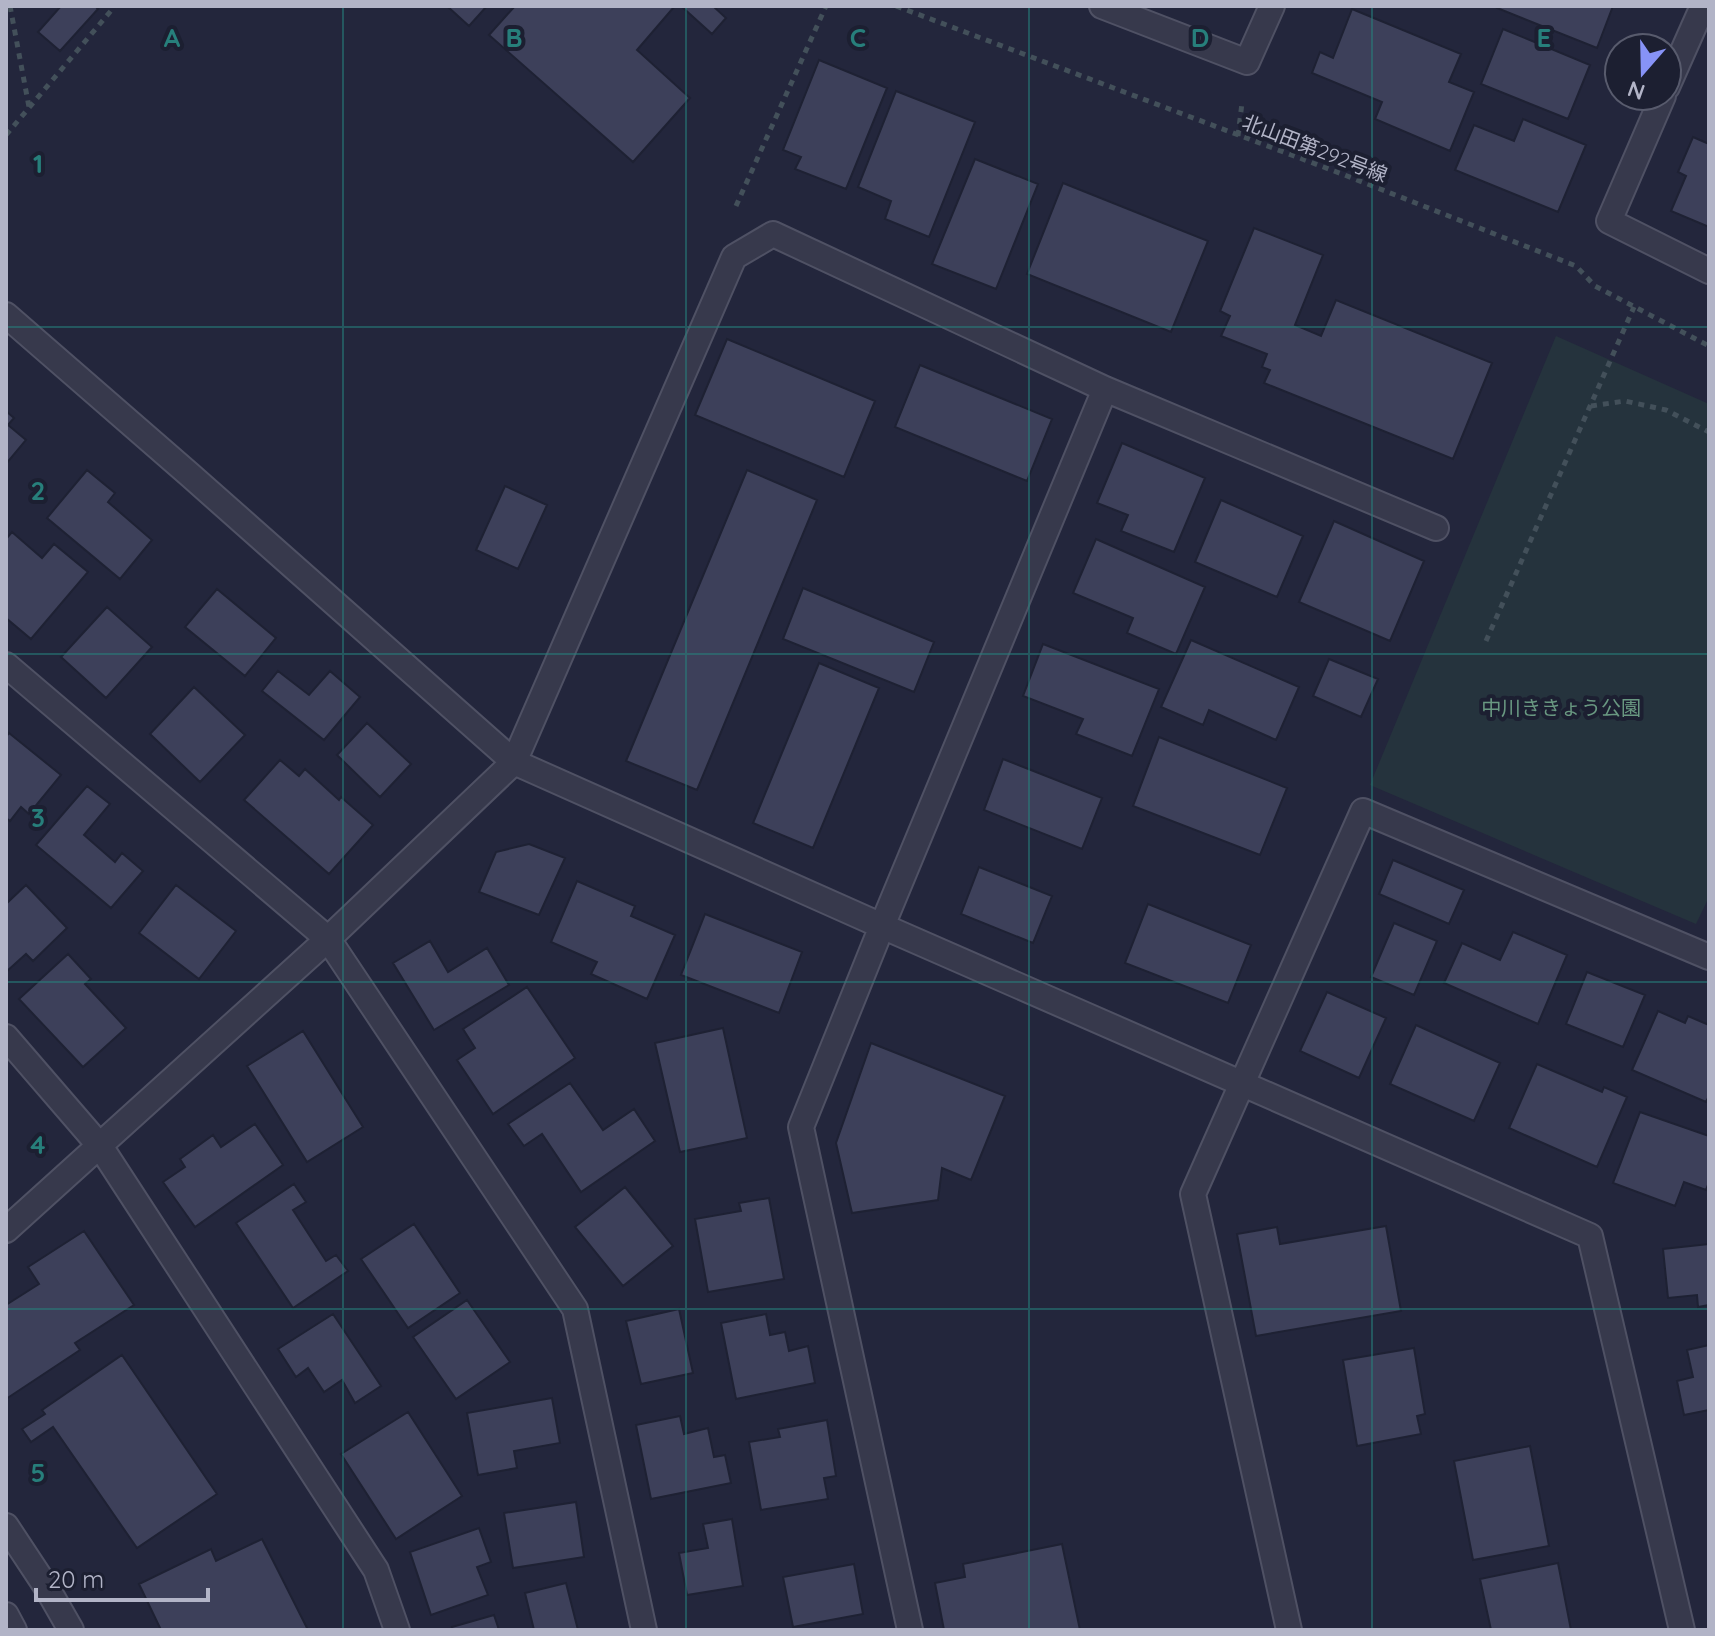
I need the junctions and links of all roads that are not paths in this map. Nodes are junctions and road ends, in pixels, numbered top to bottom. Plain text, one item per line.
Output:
1 (1102, 6) edge
2 (1272, 6) edge
3 (1703, 6) edge
4 (1683, 51) edge
5 (1656, 112) edge
6 (1709, 271) edge
7 (6, 315) edge
8 (1105, 389) junction
9 (1436, 528) dead end
10 (6, 665) edge
11 (514, 762) junction
12 (882, 926) junction
13 (328, 939) junction
14 (1709, 957) edge
15 (6, 1037) edge
16 (1241, 1082) junction
17 (100, 1146) junction
18 (6, 1230) edge
19 (6, 1526) edge
20 (6, 1615) edge
21 (14, 1630) edge
22 (71, 1630) edge
23 (397, 1630) edge
24 (644, 1630) edge
25 (910, 1630) edge
26 (1289, 1630) edge
27 (1682, 1630) edge

1 - 2 street
3 - 4 street
5 - 6 street
7 - 11 street
8 - 9 street
8 - 11 street
8 - 12 street
10 - 13 street
11 - 12 street
11 - 13 street
12 - 16 street
12 - 25 street
13 - 17 street
13 - 24 street
14 - 16 street
15 - 17 street
16 - 26 street
16 - 27 street
17 - 18 street
17 - 23 street
19 - 22 street
20 - 21 street

